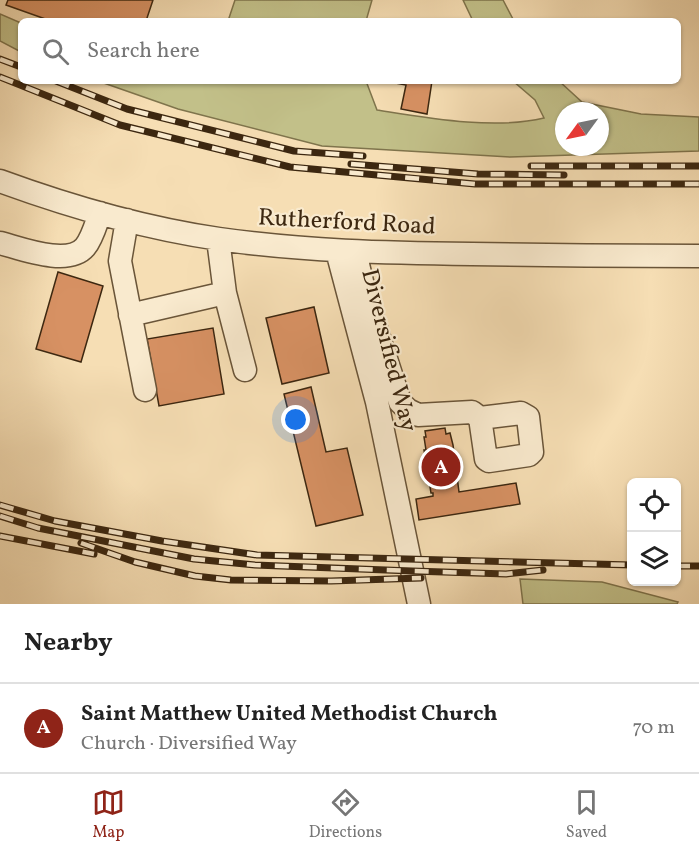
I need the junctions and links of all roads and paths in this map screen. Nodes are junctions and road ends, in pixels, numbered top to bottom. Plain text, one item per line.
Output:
1 (0, 181) edge
2 (100, 213) junction
3 (127, 220) junction
4 (218, 239) junction
5 (0, 243) edge
6 (346, 252) junction
7 (699, 256) edge
8 (225, 292) junction
9 (130, 315) junction
10 (245, 370) dead end
11 (145, 390) dead end
12 (480, 418) dead end
13 (419, 604) edge

1 - 2 street, Rutherford Road
2 - 3 street, Rutherford Road
2 - 5 street
3 - 4 street, Rutherford Road
3 - 9 street
4 - 6 street, Rutherford Road
4 - 8 street
6 - 7 street, Rutherford Road
6 - 12 street
6 - 13 street, Diversified Way
8 - 9 street
8 - 10 street
9 - 11 street

